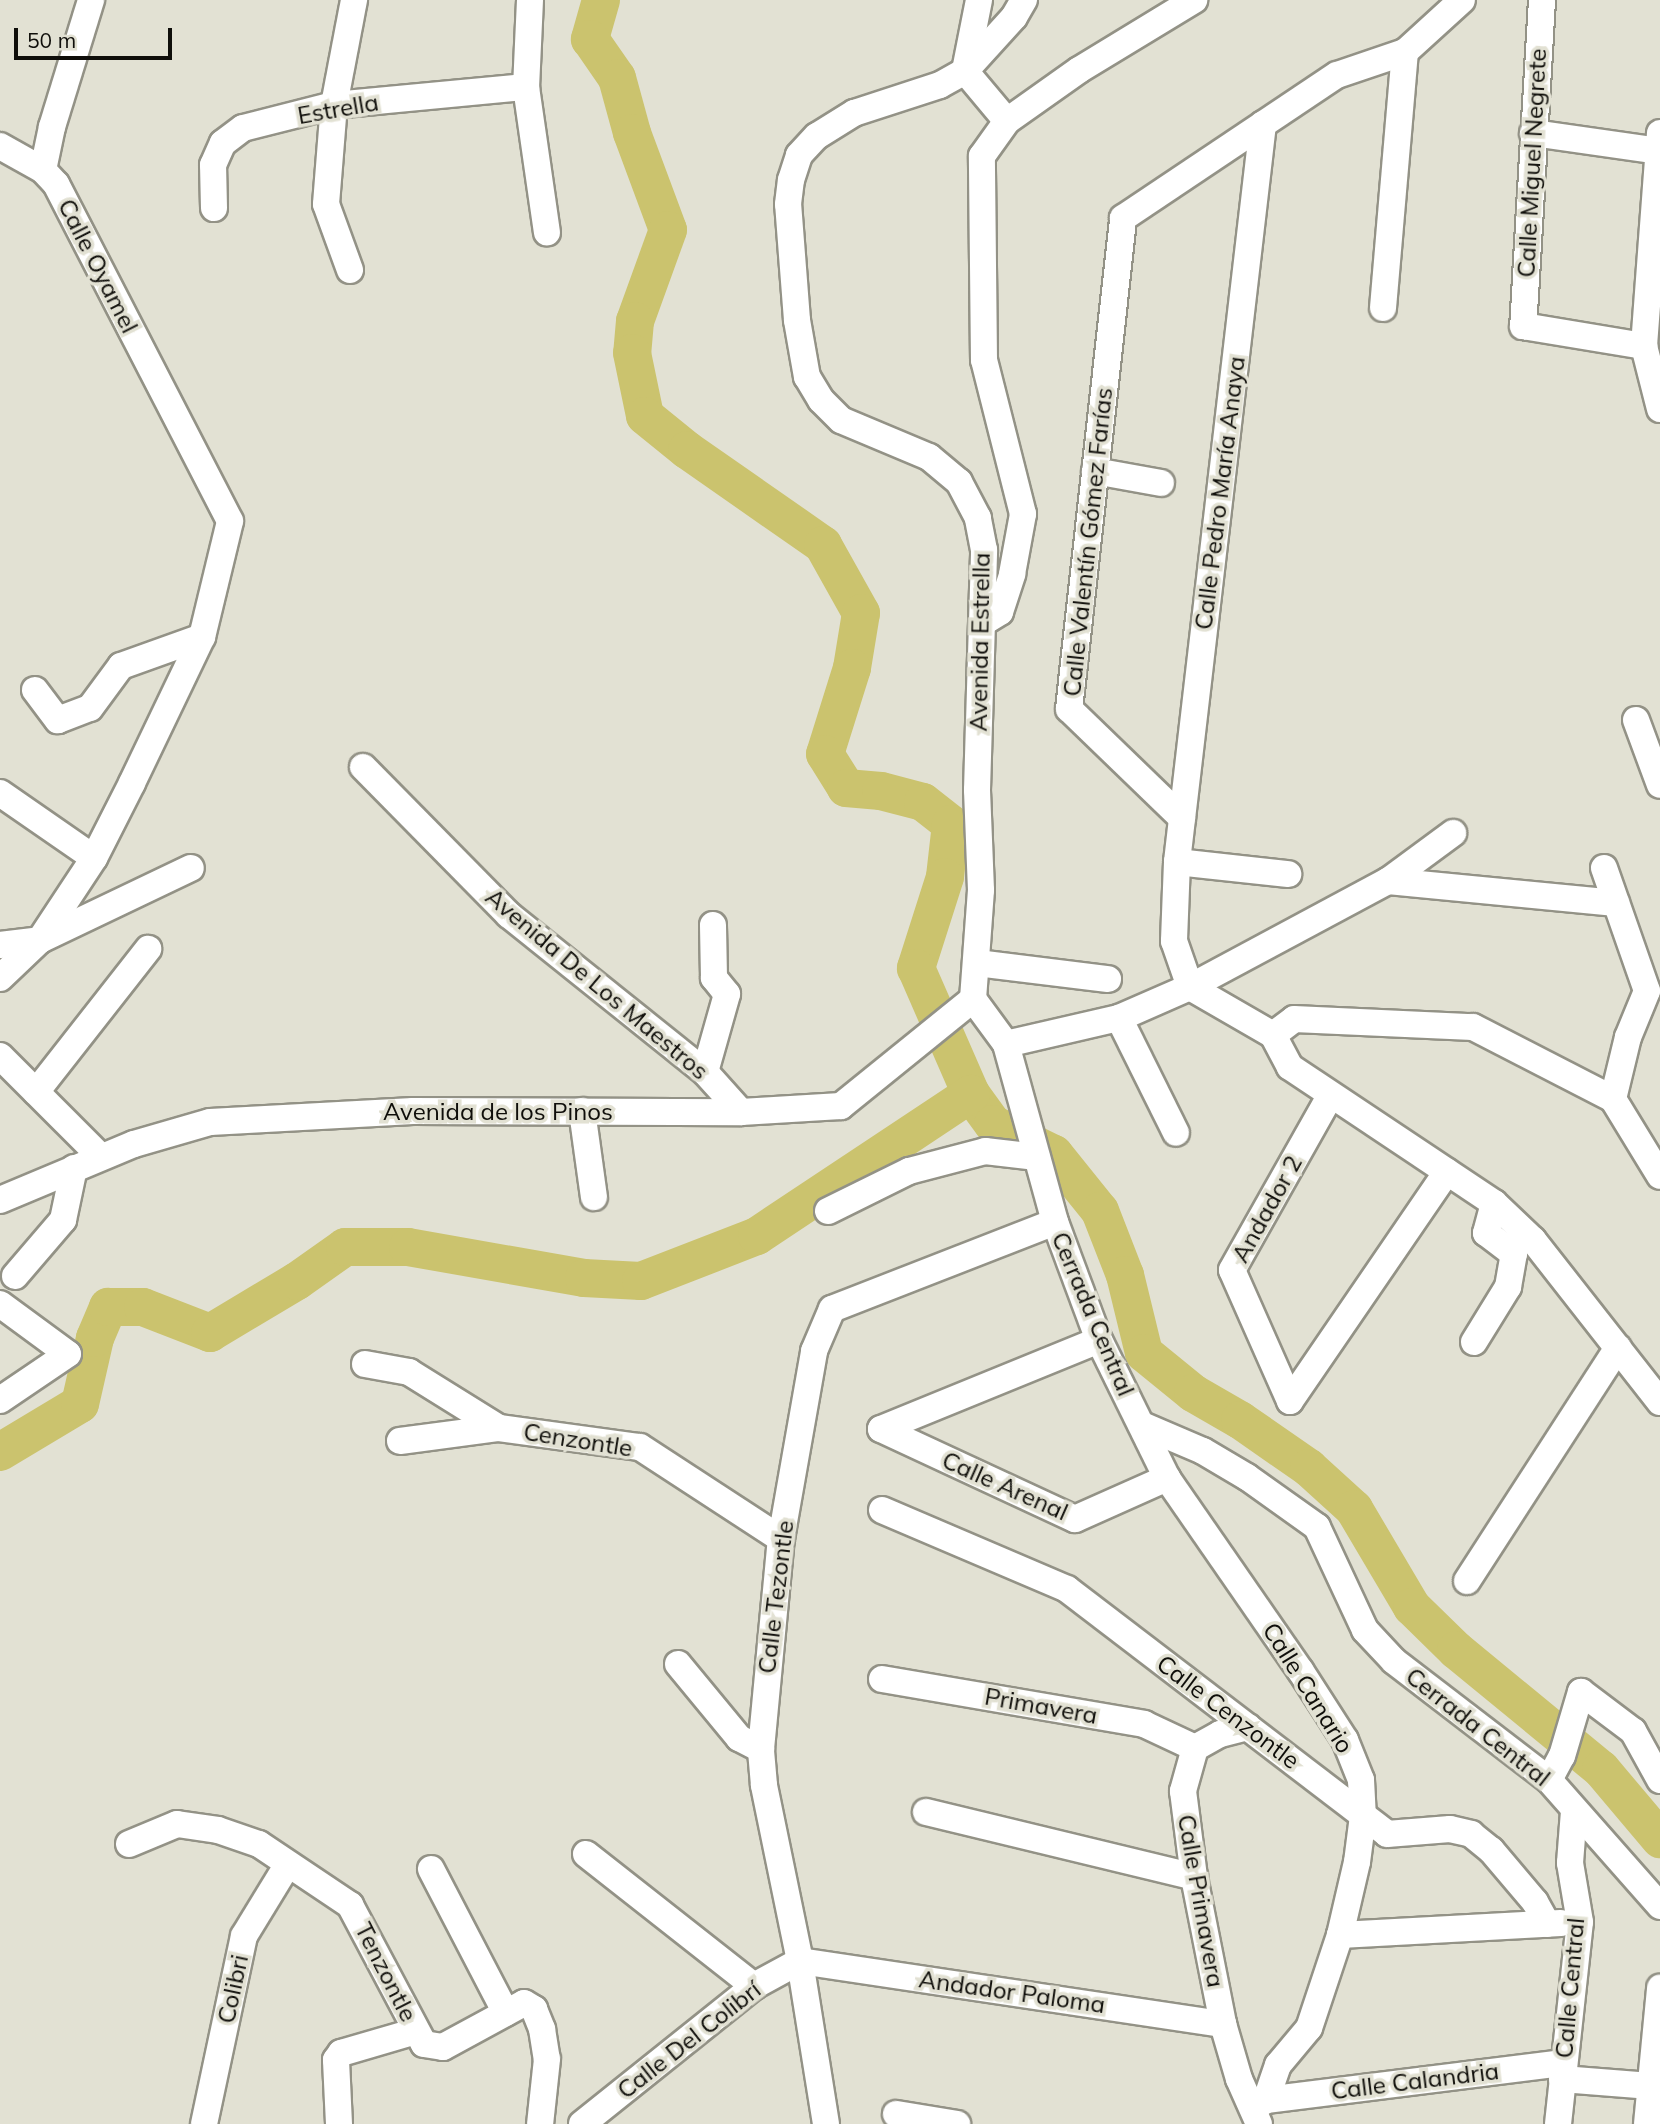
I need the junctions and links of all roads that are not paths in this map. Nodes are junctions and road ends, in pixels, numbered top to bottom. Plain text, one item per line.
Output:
1 (91, 0) edge
2 (355, 0) edge
3 (979, 0) edge
4 (1038, 0) edge
5 (1194, 0) edge
6 (1462, 0) edge
7 (1542, 0) edge
8 (528, 1) edge
9 (1019, 9) edge
10 (1405, 52) junction
11 (965, 71) junction
12 (526, 87) junction
13 (334, 105) junction
14 (1007, 121) junction
15 (1262, 124) junction
16 (1533, 133) junction
17 (1659, 142) edge
18 (0, 146) edge
19 (43, 170) junction
20 (214, 208) dead end
21 (547, 232) dead end
22 (350, 270) dead end
23 (1383, 307) dead end
24 (1644, 346) junction
25 (1660, 409) edge
26 (1095, 471) junction
27 (1161, 483) dead end
28 (982, 623) junction
29 (202, 637) junction
30 (35, 690) dead end
31 (1636, 720) dead end
32 (363, 767) dead end
33 (1660, 785) edge
34 (0, 793) edge
35 (1182, 818) junction
36 (1453, 833) dead end
37 (94, 858) junction
38 (1177, 862) junction
39 (191, 868) dead end
40 (1604, 868) dead end
41 (1288, 874) dead end
42 (1388, 881) junction
43 (1616, 903) junction
44 (713, 925) dead end
45 (40, 940) junction
46 (0, 945) edge
47 (148, 949) dead end
48 (977, 963) junction
49 (0, 978) edge
50 (1108, 979) dead end
51 (1190, 987) junction
52 (1653, 988) edge
53 (973, 1000) junction
54 (1119, 1018) junction
55 (1273, 1035) junction
56 (1006, 1044) junction
57 (0, 1056) edge
58 (705, 1072) junction
59 (36, 1092) junction
60 (1330, 1096) junction
61 (1613, 1099) junction
62 (582, 1111) junction
63 (741, 1112) junction
64 (1176, 1133) dead end
65 (1037, 1156) junction
66 (101, 1157) junction
67 (74, 1168) junction
68 (1447, 1172) junction
69 (1660, 1176) edge
70 (594, 1198) dead end
71 (0, 1200) edge
72 (1494, 1203) junction
73 (828, 1211) dead end
74 (1055, 1222) junction
75 (15, 1276) dead end
76 (2, 1309) edge
77 (1099, 1340) junction
78 (1474, 1342) dead end
79 (1618, 1348) junction
80 (365, 1364) dead end
81 (0, 1400) edge
82 (1660, 1402) edge
83 (1142, 1425) junction
84 (499, 1428) junction
85 (400, 1441) dead end
86 (1167, 1478) junction
87 (882, 1510) dead end
88 (781, 1539) junction
89 (1467, 1581) dead end
90 (678, 1664) dead end
91 (882, 1679) dead end
92 (1248, 1727) junction
93 (1195, 1748) junction
94 (761, 1749) junction
95 (1549, 1780) junction
96 (1660, 1780) edge
97 (1574, 1811) junction
98 (926, 1812) dead end
99 (1363, 1816) junction
100 (129, 1844) dead end
101 (586, 1854) dead end
102 (288, 1864) junction
103 (430, 1869) dead end
104 (1194, 1877) junction
105 (1660, 1906) edge
106 (1580, 1922) junction
107 (1547, 1924) junction
108 (1340, 1935) junction
109 (800, 1961) junction
110 (754, 1986) junction
111 (1660, 1988) edge
112 (506, 2013) junction
113 (1223, 2024) junction
114 (416, 2032) junction
115 (1563, 2071) junction
116 (1651, 2085) junction
117 (1260, 2111) edge
118 (896, 2115) dead end
119 (204, 2124) edge
120 (339, 2124) edge
121 (540, 2124) edge
122 (582, 2124) edge
123 (826, 2124) edge
124 (957, 2124) edge
125 (1558, 2124) edge
126 (1647, 2124) edge

1 - 19 street
2 - 13 street
3 - 11 street
4 - 9 street, Avenida Estrella
5 - 14 street
6 - 10 street
7 - 16 street, Calle Miguel Negrete
8 - 12 street
9 - 11 street, Avenida Estrella
10 - 15 street
10 - 23 street
11 - 14 street
11 - 28 street, Avenida Estrella
12 - 13 street, Estrella
12 - 21 street
13 - 20 street, Estrella
13 - 22 street
14 - 28 street
15 - 26 street, Calle Valentín Gómez Farías
15 - 35 street, Calle Pedro María Anaya
16 - 17 street
16 - 24 street, Calle Miguel Negrete
17 - 24 street
18 - 19 street
19 - 29 street, Calle Oyamel
24 - 25 street
26 - 27 street
26 - 35 street, Calle Valentín Gómez Farías
28 - 48 street, Avenida Estrella
29 - 30 street
29 - 37 street
31 - 33 street
32 - 58 street, Avenida De Los Maestros
34 - 37 street
35 - 38 street, Calle Pedro María Anaya
36 - 42 street
37 - 45 street
38 - 41 street
38 - 51 street, Calle Pedro María Anaya
39 - 45 street
40 - 43 street
42 - 43 street
42 - 51 street
43 - 52 street
44 - 58 street
45 - 46 street
45 - 49 street
47 - 59 street
48 - 50 street
48 - 53 street, Avenida Estrella
51 - 54 street
51 - 55 street
52 - 61 street
53 - 56 street, Cerrada Central
53 - 63 street, Avenida de los Pinos
54 - 56 street
54 - 64 street
55 - 60 street
55 - 61 street
56 - 65 street, Cerrada Central
57 - 59 street
58 - 63 street, Avenida De Los Maestros
59 - 66 street
60 - 68 street
60 - 68 street, Andador 2
61 - 69 street
62 - 63 street, Avenida de los Pinos
62 - 66 street, Avenida de los Pinos
62 - 70 street
65 - 73 street
65 - 74 street, Cerrada Central
66 - 67 street, Avenida de los Pinos
67 - 71 street, Avenida de los Pinos
67 - 75 street
68 - 72 street
72 - 78 street
72 - 79 street
74 - 77 street, Cerrada Central
74 - 88 street, Calle Tezontle
76 - 81 street
77 - 83 street, Cerrada Central
77 - 86 street, Calle Arenal
79 - 82 street
79 - 89 street
80 - 84 street, Cenzontle
83 - 86 street, Calle Canario
83 - 95 street, Cerrada Central
84 - 85 street
84 - 88 street, Cenzontle
86 - 99 street, Calle Canario
87 - 92 street, Calle Cenzontle
88 - 94 street, Calle Tezontle
90 - 94 street
91 - 93 street, Primavera
92 - 93 street
92 - 99 street, Calle Cenzontle
93 - 104 street, Calle Primavera
94 - 109 street, Calle Tezontle
95 - 96 street
95 - 97 street, Cerrada Central
97 - 105 street, Cerrada Central
97 - 106 street, Calle Central
98 - 104 street
99 - 107 street, Calle Cenzontle
99 - 108 street, Calle Canario
100 - 102 street, Tenzontle
101 - 110 street
102 - 114 street, Tenzontle
102 - 119 street, Colibri
103 - 112 street
104 - 113 street, Calle Primavera
106 - 107 street
106 - 115 street, Calle Central
107 - 108 street
108 - 117 street, Calle Canario
109 - 110 street, Calle Del Colibrí
109 - 113 street, Andador Paloma
109 - 123 street, Calle Tezontle
110 - 122 street, Calle Del Colibrí
111 - 116 street
112 - 114 street, Tenzontle
112 - 121 street, Tenzontle
113 - 117 street, Calle Primavera
114 - 120 street
115 - 116 street, Calle Calandria
115 - 117 street, Calle Calandria
115 - 125 street, Calle Central
116 - 126 street
118 - 124 street

